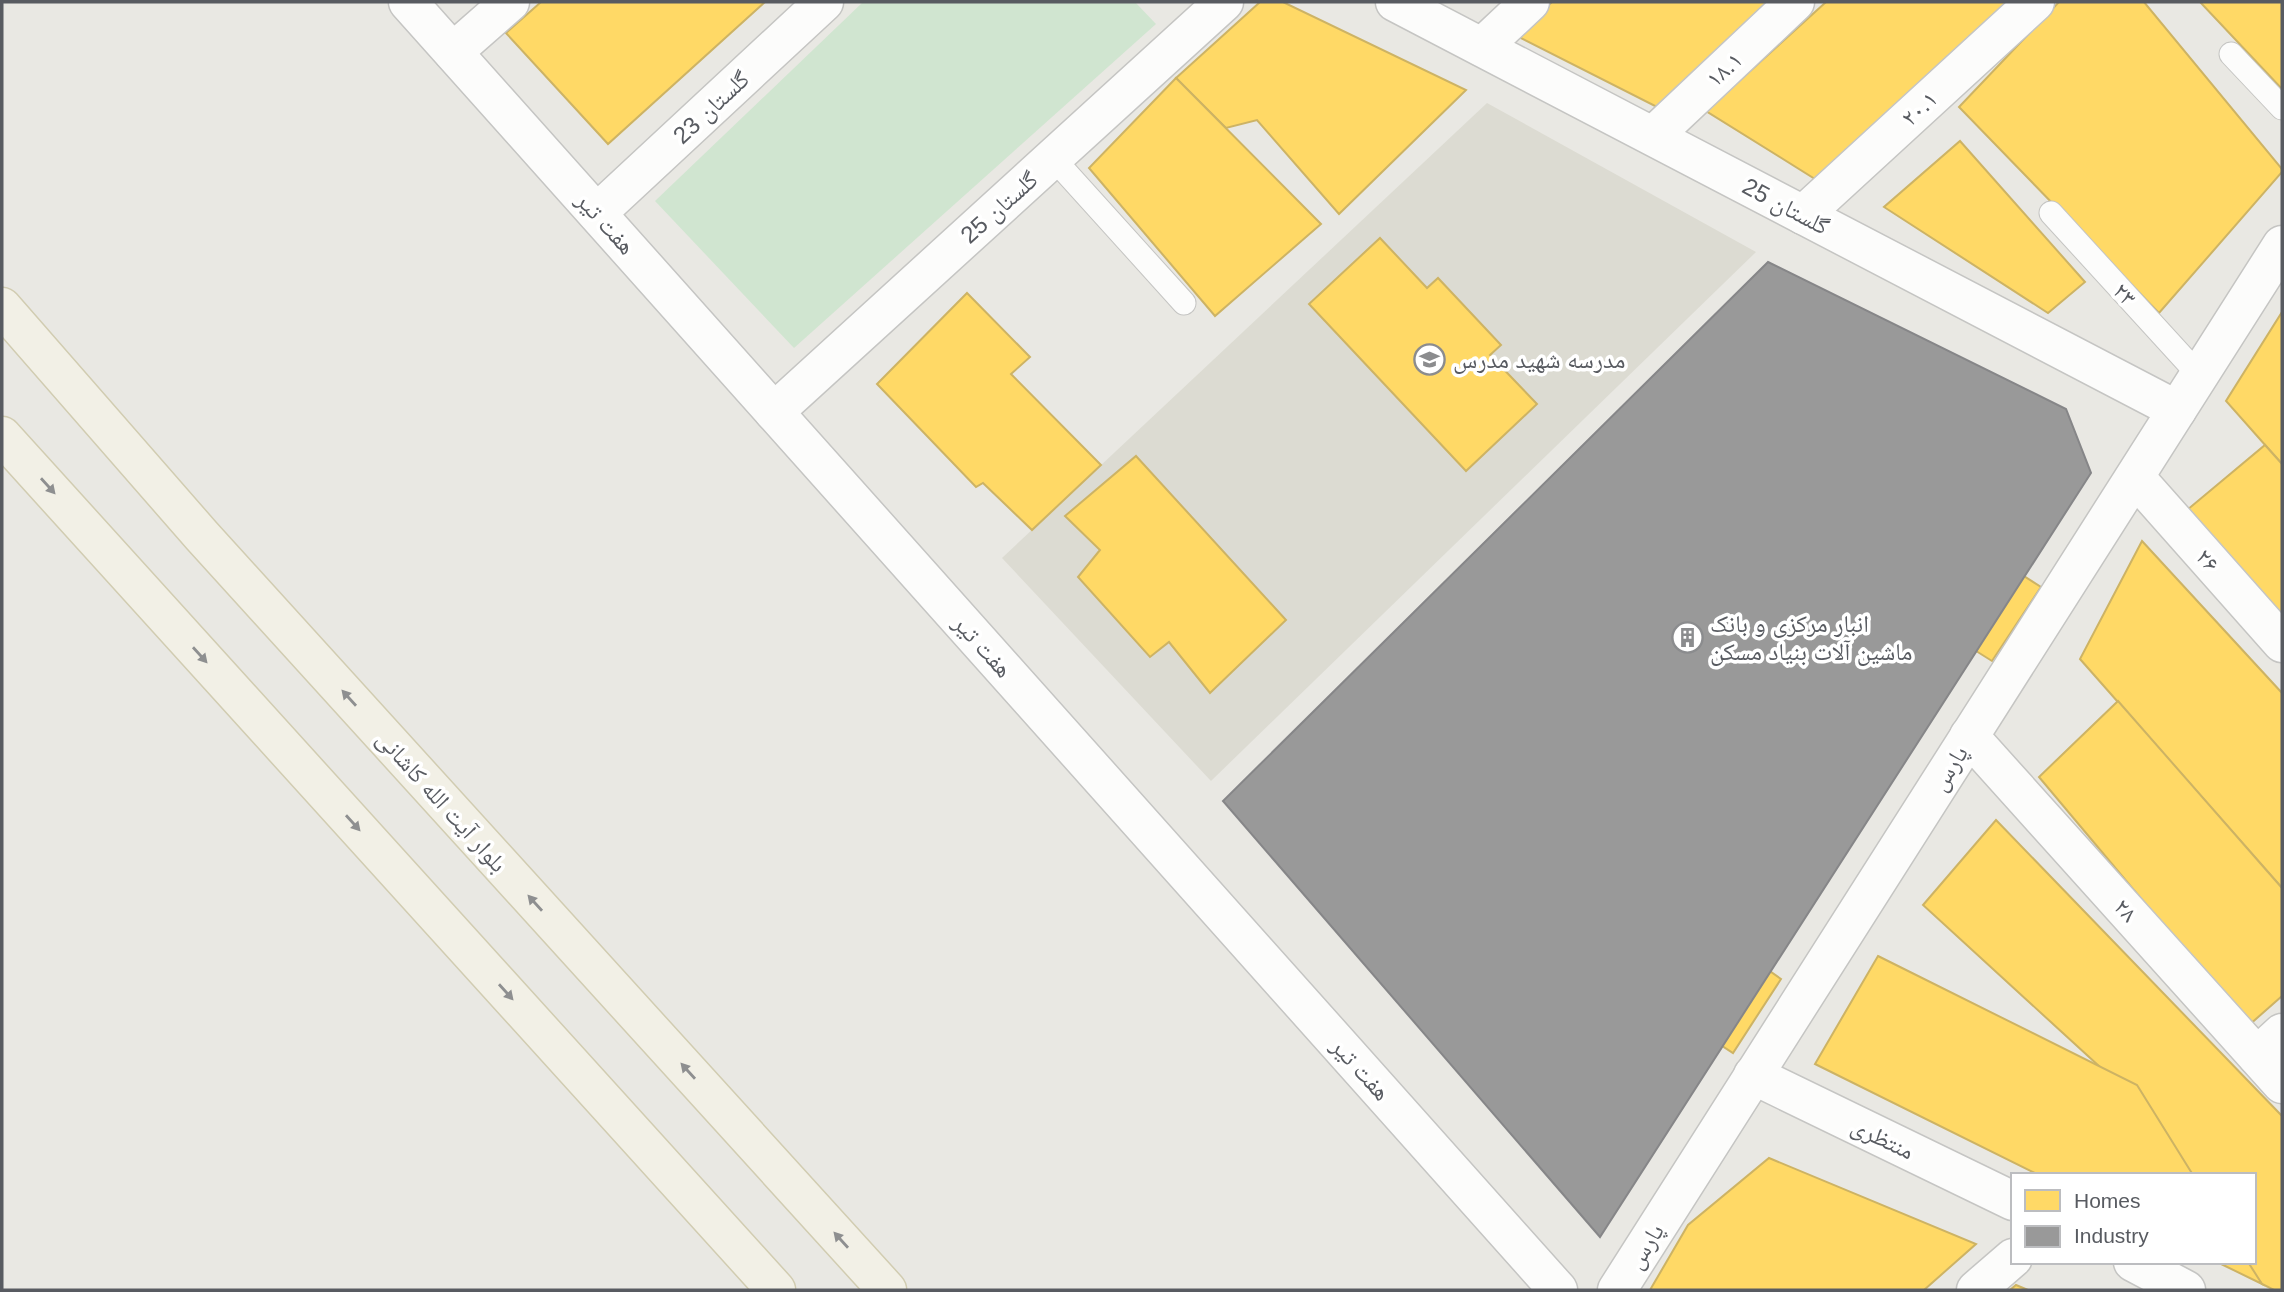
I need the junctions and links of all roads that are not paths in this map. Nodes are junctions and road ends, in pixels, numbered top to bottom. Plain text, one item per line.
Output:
1 (408, 2) edge
2 (510, 2) edge
3 (824, 2) edge
4 (1395, 2) edge
5 (1531, 2) edge
6 (1795, 2) edge
7 (2035, 2) edge
8 (1206, 8) edge
9 (1482, 47) junction
10 (453, 52) junction
11 (2231, 54) dead end
12 (2282, 108) edge
13 (1653, 136) junction
14 (1053, 158) junction
15 (597, 213) junction
16 (2051, 213) dead end
17 (1803, 215) junction
18 (2282, 245) edge
19 (1184, 303) dead end
20 (2, 307) edge
21 (2199, 375) junction
22 (2177, 410) junction
23 (774, 412) junction
24 (2, 436) edge
25 (2135, 477) junction
26 (2282, 643) edge
27 (1969, 736) junction
28 (2270, 1045) edge
29 (1753, 1075) junction
30 (2282, 1084) edge
31 (2011, 1200) edge
32 (2011, 1260) edge
33 (2137, 1264) edge
34 (776, 1290) edge
35 (887, 1290) edge
36 (1558, 1290) edge
37 (1617, 1290) edge
38 (1976, 1290) edge
39 (2186, 1290) edge

1 - 10 street, هفت تیر
2 - 10 street
3 - 15 street, گلستان 23
4 - 9 street, گلستان 25
5 - 9 street
6 - 13 street, ۱۸.۱
7 - 17 street, ۲۰.۱
8 - 14 street, گلستان 25
9 - 13 street, گلستان 25
10 - 15 street, هفت تیر
11 - 12 lane
13 - 17 street, گلستان 25
14 - 19 lane
14 - 23 street, گلستان 25
15 - 23 street, هفت تیر
16 - 21 lane, ۲۳
17 - 22 street, گلستان 25
18 - 21 street, پارس
35 -> 20 main road, بلوار آیت الله کاشانی
21 - 22 street, پارس
22 - 25 street, پارس
23 - 36 street, هفت تیر
24 -> 34 main road
25 - 26 street, ۲۶
25 - 27 street, پارس
27 - 28 street, ۲۸
27 - 29 street, پارس
28 - 30 street, ۲۸
29 - 31 street, منتظری
29 - 37 street, پارس
32 - 38 street
33 - 39 street

